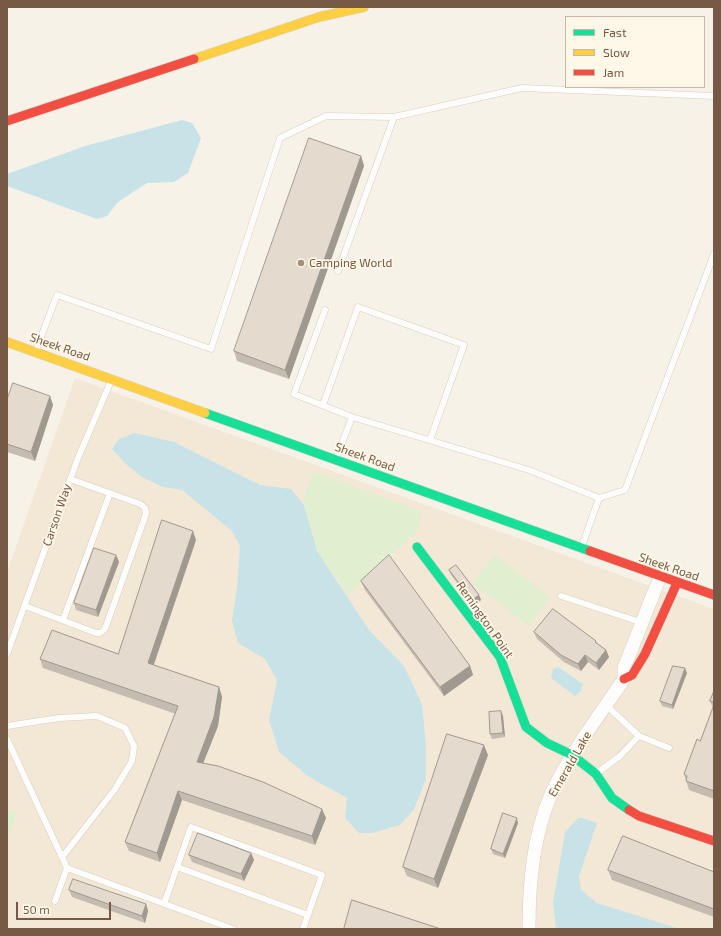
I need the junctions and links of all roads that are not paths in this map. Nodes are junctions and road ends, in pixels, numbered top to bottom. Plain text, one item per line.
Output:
1 (364, 7) edge
2 (714, 96) edge
3 (394, 117) junction
4 (7, 121) edge
5 (714, 254) edge
6 (338, 271) dead end
7 (325, 310) dead end
8 (7, 342) edge
9 (35, 352) junction
10 (112, 378) junction
11 (322, 405) junction
12 (352, 416) junction
13 (430, 440) junction
14 (336, 459) junction
15 (70, 479) junction
16 (110, 494) junction
17 (599, 498) junction
18 (417, 547) dead end
19 (581, 549) junction
20 (660, 577) junction
21 (677, 583) junction
22 (714, 595) edge
23 (561, 596) dead end
24 (25, 606) junction
25 (63, 620) junction
26 (644, 623) junction
27 (658, 628) junction
28 (7, 654) edge
29 (624, 679) junction
30 (606, 705) junction
31 (7, 726) edge
32 (639, 736) junction
33 (7, 739) edge
34 (669, 748) dead end
35 (572, 755) junction
36 (596, 774) junction
37 (714, 841) edge
38 (62, 856) junction
39 (177, 867) junction
40 (67, 868) junction
41 (55, 901) dead end
42 (164, 904) junction
43 (308, 915) junction
44 (233, 929) edge
45 (303, 929) edge
46 (529, 929) edge

1 - 4 main road
2 - 3 lane
3 - 6 lane
3 - 9 lane
5 - 17 lane
7 - 11 lane
8 - 9 main road, Sheek Road
9 - 10 main road, Sheek Road
10 - 14 main road, Sheek Road
10 - 15 lane, Carson Way
11 - 12 lane
11 - 13 lane
12 - 13 lane
12 - 14 lane
13 - 17 lane
14 - 19 main road, Sheek Road
15 - 16 lane
15 - 24 lane, Carson Way
16 - 25 lane
16 - 25 lane
17 - 19 lane
18 - 35 main road, Remington Point
19 - 20 main road, Sheek Road
20 - 21 main road, Sheek Road
20 - 26 street, Emerald Lake
21 - 22 main road, Sheek Road
21 - 27 main road, Emerald Lake
23 - 26 lane
24 - 25 lane
24 - 28 lane, Carson Way
26 - 27 lane
26 - 29 street, Emerald Lake
27 - 29 main road, Emerald Lake
29 - 30 street, Emerald Lake
30 - 32 lane
30 - 35 street, Emerald Lake
31 - 38 lane
32 - 34 lane
32 - 36 lane
33 - 38 lane
35 - 36 main road, Remington Point
35 - 46 street, Emerald Lake
36 - 37 main road, Remington Point
38 - 40 lane
39 - 42 lane
39 - 43 lane
39 - 43 lane
40 - 41 lane
40 - 42 lane
42 - 44 lane
43 - 45 lane

